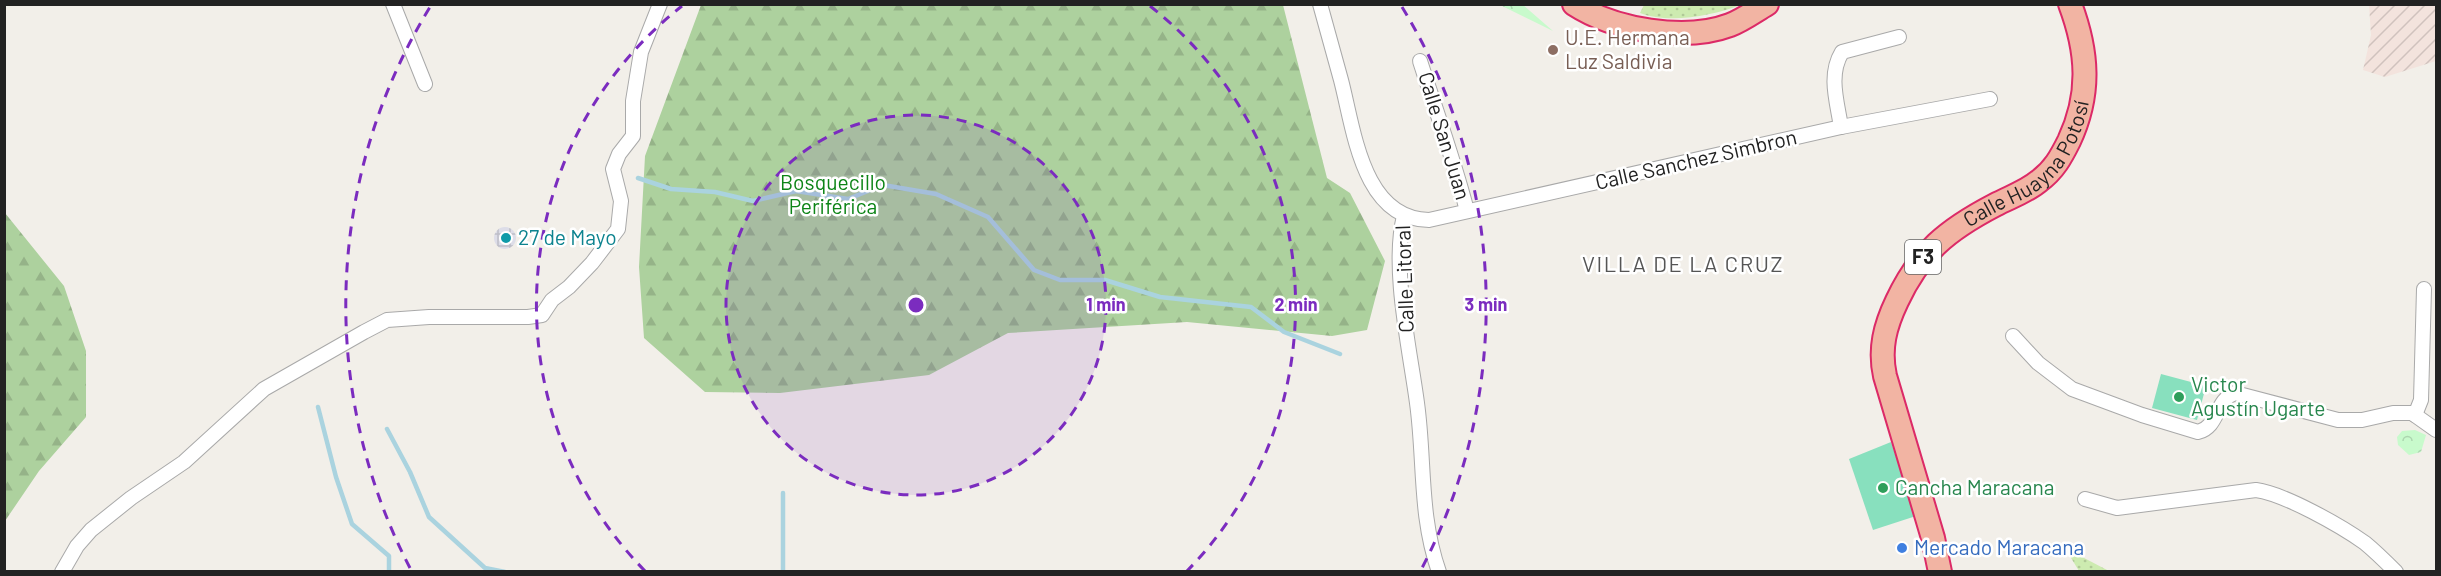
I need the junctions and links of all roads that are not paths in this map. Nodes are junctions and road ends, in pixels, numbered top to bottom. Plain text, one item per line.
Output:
1 (393, 4) edge
2 (660, 4) edge
3 (1320, 4) edge
4 (1574, 4) edge
5 (1767, 4) edge
6 (2070, 4) edge
7 (1899, 37) dead end
8 (1420, 62) dead end
9 (425, 84) dead end
10 (1990, 99) dead end
11 (1841, 127) junction
12 (1467, 211) junction
13 (1404, 216) junction
14 (2424, 289) dead end
15 (2013, 336) dead end
16 (2415, 415) junction
17 (2436, 430) edge
18 (2085, 499) dead end
19 (62, 572) edge
20 (1439, 572) edge
21 (1940, 572) edge
22 (2396, 572) edge

1 - 9 street
2 - 19 street
3 - 13 street, Calle Litoral
4 - 5 highway
6 - 21 highway, Calle Huayna Potosí / F3
7 - 11 street
8 - 12 street, Calle San Juan
10 - 11 street, Calle Sanchez Simbron
11 - 12 street, Calle Sanchez Simbron
12 - 13 street, Calle Sanchez Simbron
13 - 20 street, Calle Litoral
14 - 16 street
15 - 16 street
16 - 17 street
18 - 22 street

